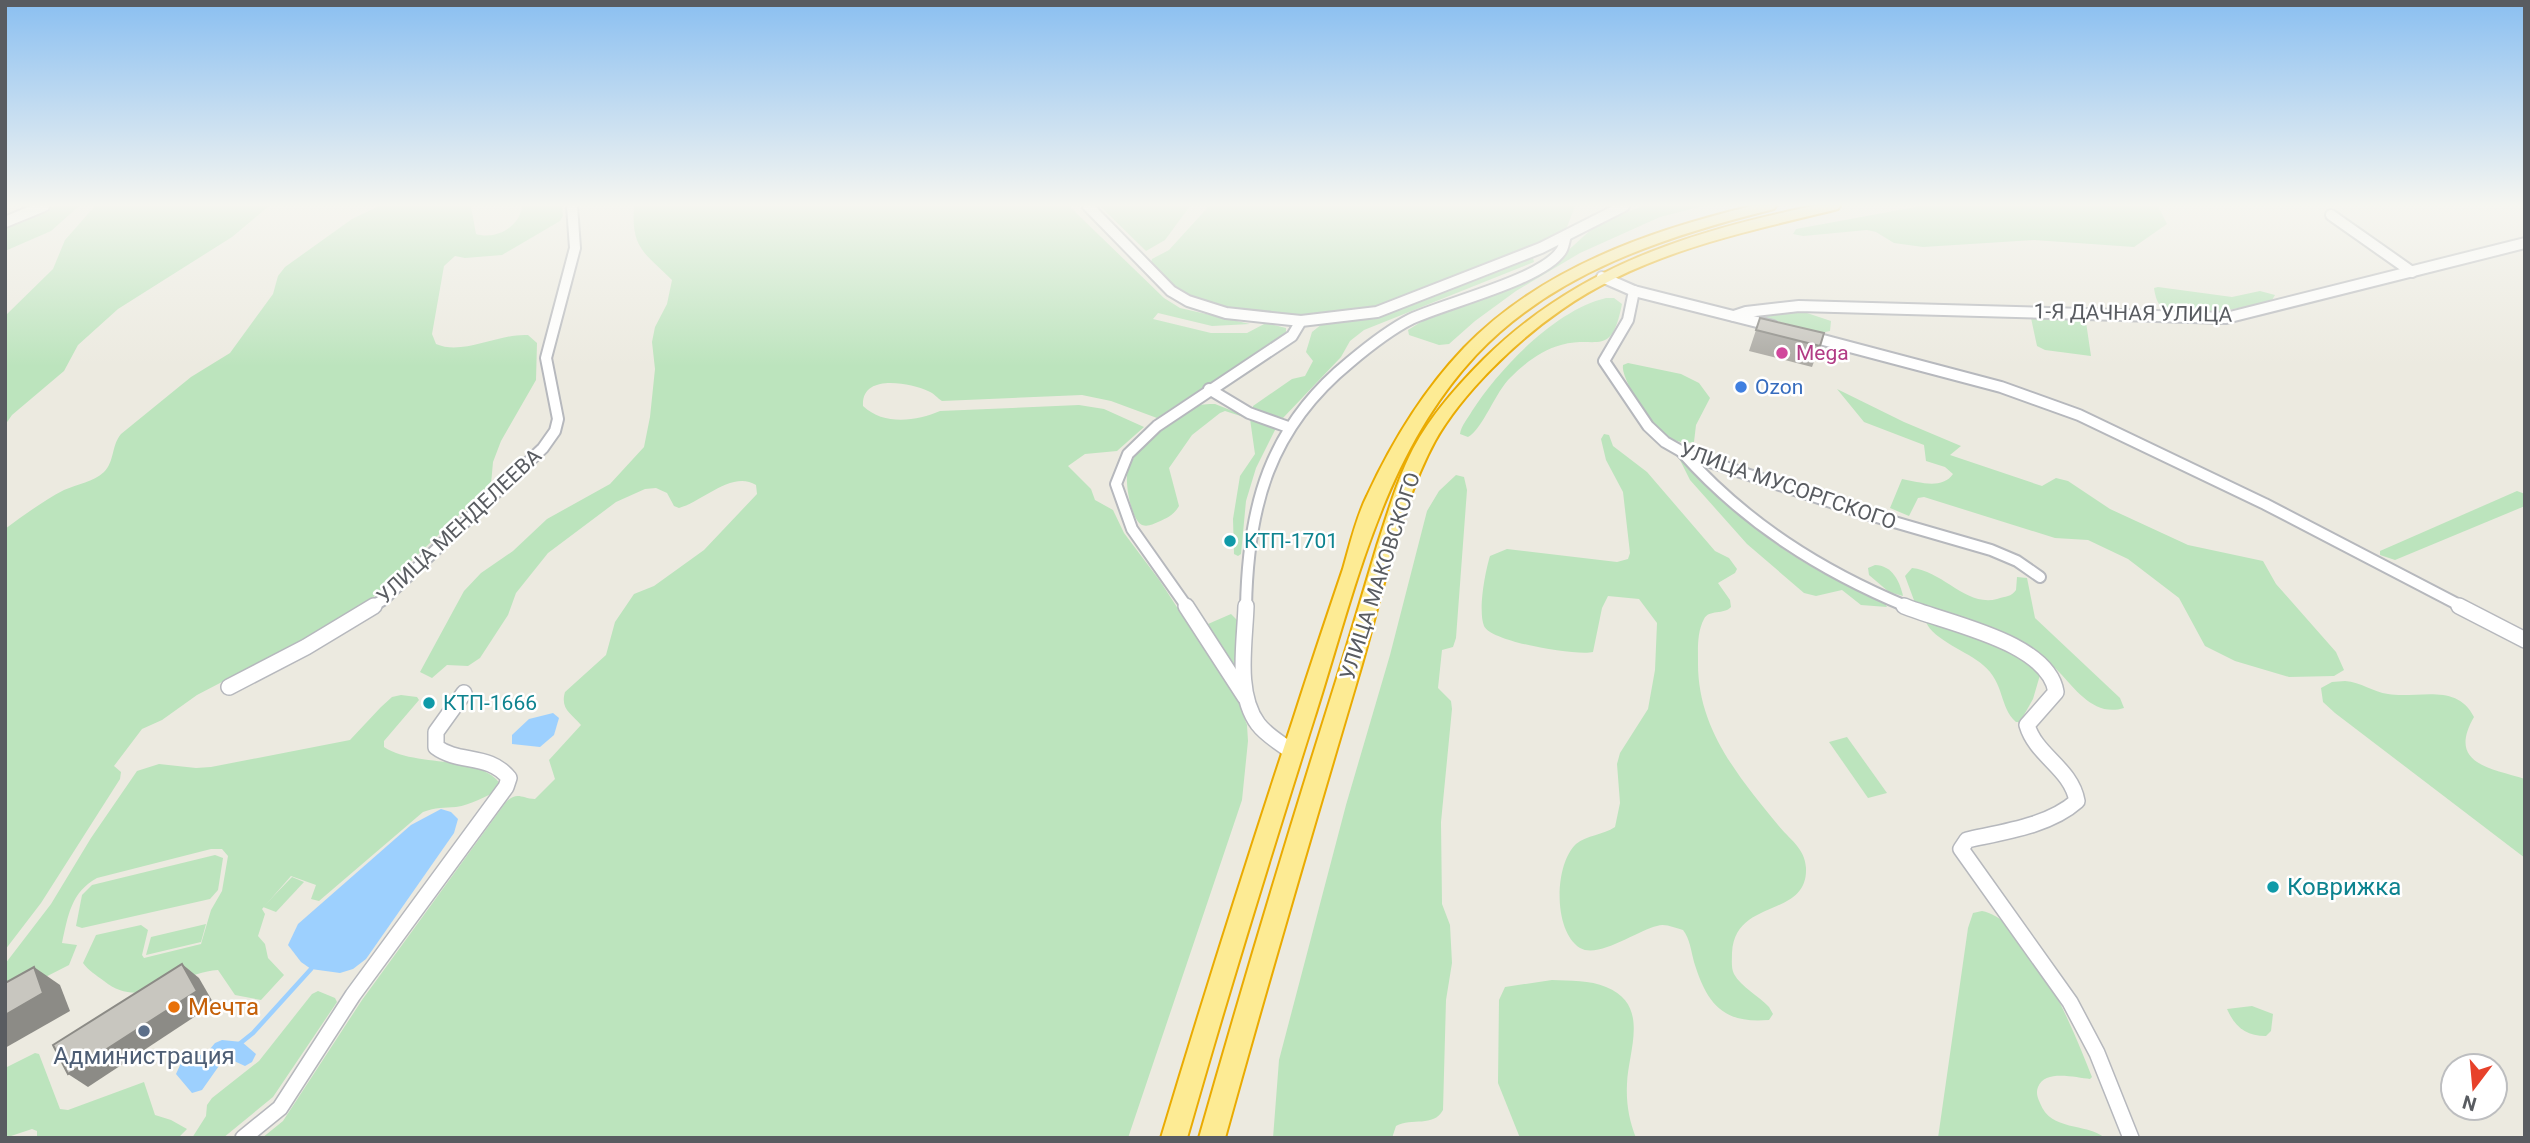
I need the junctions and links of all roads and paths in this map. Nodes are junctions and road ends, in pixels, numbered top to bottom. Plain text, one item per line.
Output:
1 (572, 259) edge
2 (1140, 259) edge
3 (1508, 259) edge
4 (1551, 259) edge
5 (1606, 259) edge
6 (1642, 259) edge
7 (2394, 259) edge
8 (2461, 259) edge
9 (2412, 272) junction
10 (1602, 277) junction
11 (1634, 290) junction
12 (1734, 316) junction
13 (1301, 321) junction
14 (1209, 389) junction
15 (1288, 427) junction
16 (1682, 452) junction
17 (2039, 577) dead end
18 (2525, 640) edge
19 (229, 687) dead end
20 (464, 693) dead end
21 (1245, 696) junction
22 (1292, 752) junction
23 (1961, 849) joint
24 (243, 1138) edge
25 (1174, 1138) edge
26 (1212, 1138) edge
27 (2131, 1138) edge

1 - 19 street, УЛИЦА МЕНДЕЛЕЕВА
2 - 13 street
3 - 13 street
4 - 15 street
5 - 22 highway, УЛИЦА МАКОВСКОГО
6 - 10 highway, УЛИЦА МАКОВСКОГО
7 - 9 street
8 - 9 street, 1-Я ДАЧНАЯ УЛИЦА
9 - 12 street, 1-Я ДАЧНАЯ УЛИЦА
10 - 11 street
10 - 26 highway, УЛИЦА МАКОВСКОГО
11 - 12 street
11 - 16 street, УЛИЦА МУСОРГСКОГО
12 - 18 street
13 - 14 street
14 - 15 street
14 - 21 street
15 - 21 street
16 - 17 street, УЛИЦА МУСОРГСКОГО
16 - 23 street
20 - 24 street
21 - 22 street
22 - 25 highway, УЛИЦА МАКОВСКОГО
23 - 27 street

